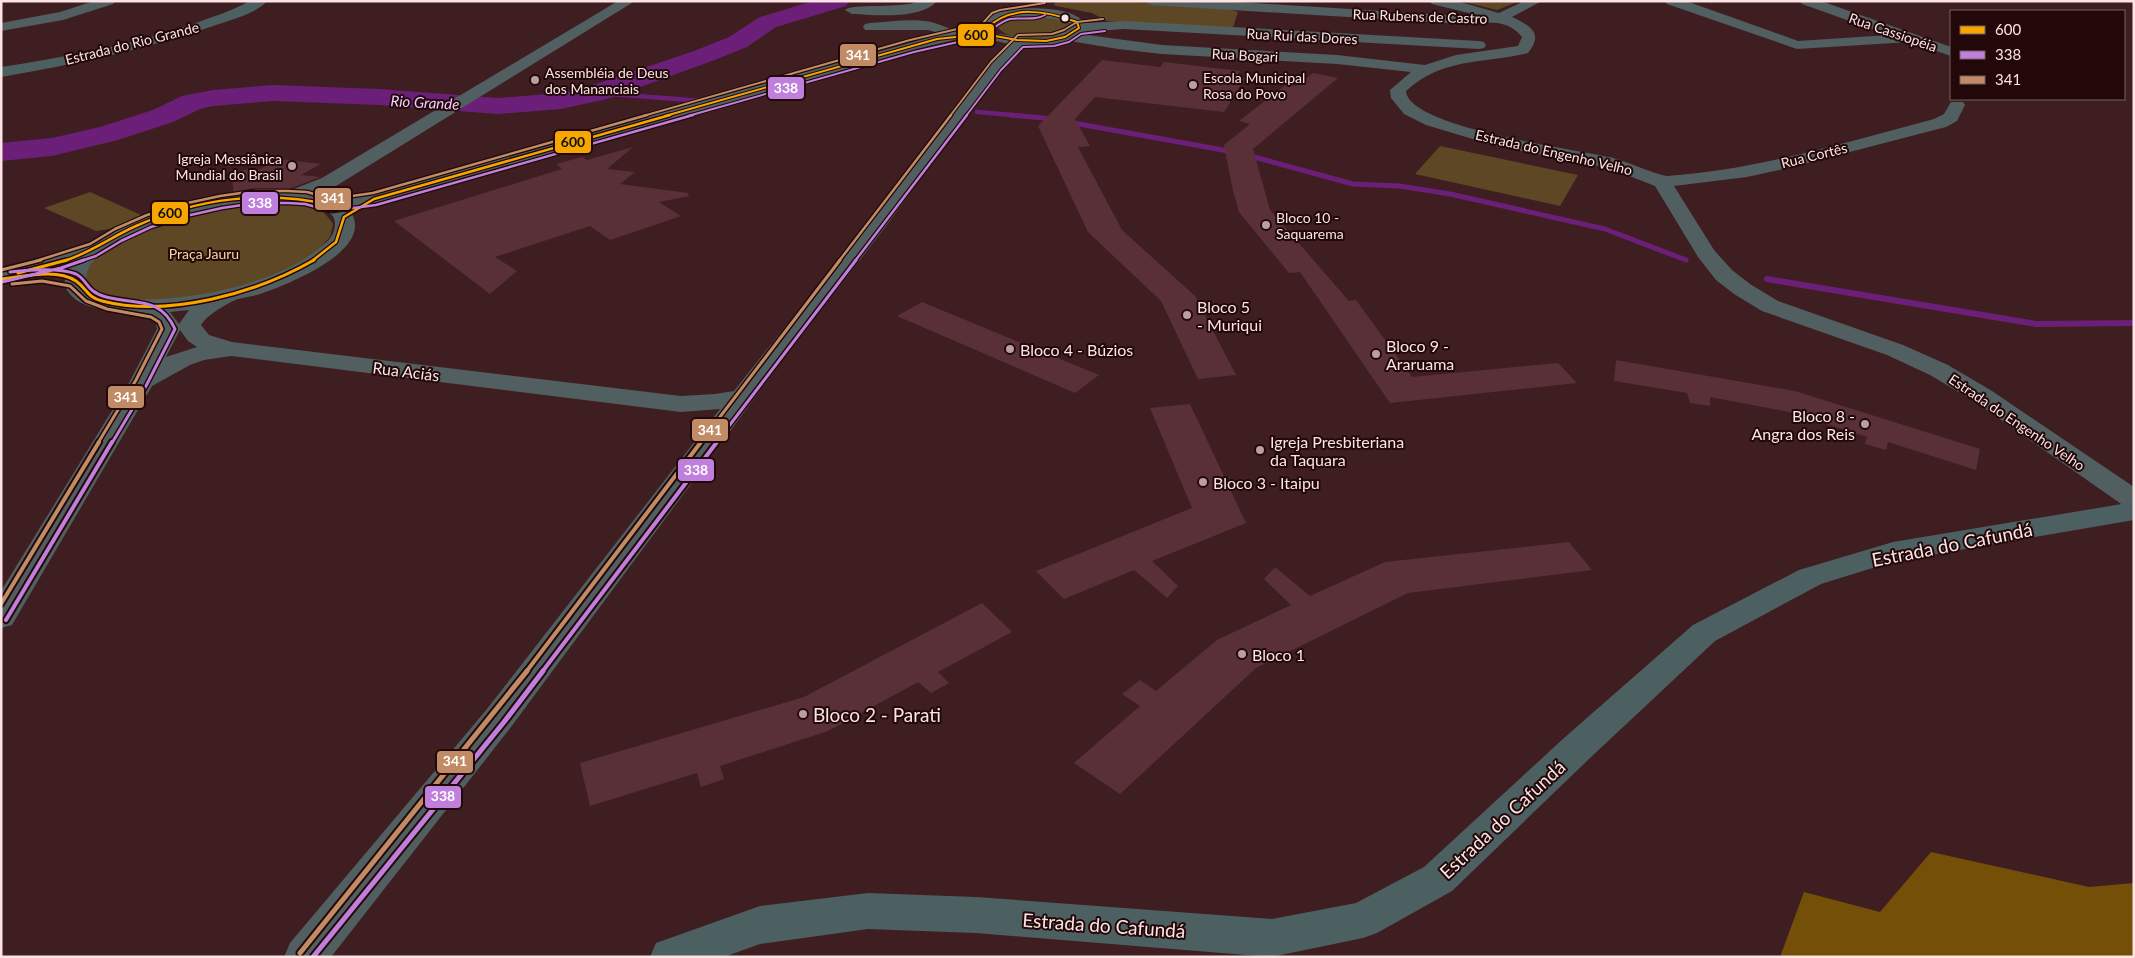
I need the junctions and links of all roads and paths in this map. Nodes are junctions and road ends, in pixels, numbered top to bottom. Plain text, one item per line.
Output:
1 (108, 1) edge
2 (260, 1) edge
3 (628, 1) edge
4 (930, 1) edge
5 (1151, 1) edge
6 (1437, 1) edge
7 (1535, 1) edge
8 (1672, 1) edge
9 (1806, 1) edge
10 (1042, 7) edge
11 (1243, 8) junction
12 (852, 10) dead end
13 (1501, 17) junction
14 (1, 27) edge
15 (870, 27) dead end
16 (989, 31) junction
17 (1073, 32) junction
18 (1236, 32) junction
19 (961, 34) junction
20 (1909, 38) junction
21 (1020, 41) junction
22 (1450, 44) junction
23 (1797, 45) junction
24 (1525, 46) junction
25 (1950, 52) edge
26 (1825, 55) dead end
27 (1475, 57) junction
28 (1424, 69) junction
29 (1, 72) edge
30 (1957, 105) dead end
31 (329, 182) junction
32 (1662, 182) junction
33 (288, 197) junction
34 (332, 208) junction
35 (93, 250) junction
36 (1, 277) edge
37 (74, 280) junction
38 (227, 295) junction
39 (127, 306) junction
40 (232, 349) junction
41 (141, 382) junction
42 (744, 396) junction
43 (681, 404) junction
44 (717, 431) junction
45 (2134, 500) edge
46 (2134, 511) edge
47 (1, 617) edge
48 (305, 957) edge
49 (671, 957) edge

1 - 14 street
2 - 29 main road, Estrada do Rio Grande
3 - 31 street
4 - 12 street
5 - 11 street, Rua Rubens de Castro
6 - 13 street
7 - 13 street, Rua Rubens de Castro
8 - 23 street
9 - 20 street, Rua Cassiopéia
10 - 16 street
10 - 17 street
11 - 13 street, Rua Rubens de Castro
11 - 18 street
13 - 24 street
15 - 19 street
16 - 19 street
16 - 21 street
17 - 18 street, Rua Rui das Dores
17 - 21 street
17 - 28 street, Rua Bogari
18 - 22 street, Rua Rui das Dores
19 - 34 street
20 - 23 street
20 - 25 street, Rua Cassiopéia
21 - 42 street
22 - 24 street, Rua Rui das Dores
22 - 27 street
23 - 26 street
24 - 27 street, Estrada do Engenho Velho
27 - 28 street, Estrada do Engenho Velho
28 - 32 street, Estrada do Engenho Velho
30 - 32 street, Rua Cortês
31 - 33 street
31 - 34 street
32 - 45 street, Estrada do Engenho Velho
33 - 34 street
33 - 35 street
34 - 38 street
35 - 36 street
35 - 37 street
36 - 37 street
37 - 39 street
38 - 39 street
38 - 40 street, Rua Aciás
39 - 41 street
40 - 41 street
40 - 43 street, Rua Aciás
41 - 47 street
42 - 43 street, Rua Aciás
42 - 44 street
43 - 44 street, Rua Aciás
44 - 48 street
46 - 49 main road, Estrada do Cafundá

